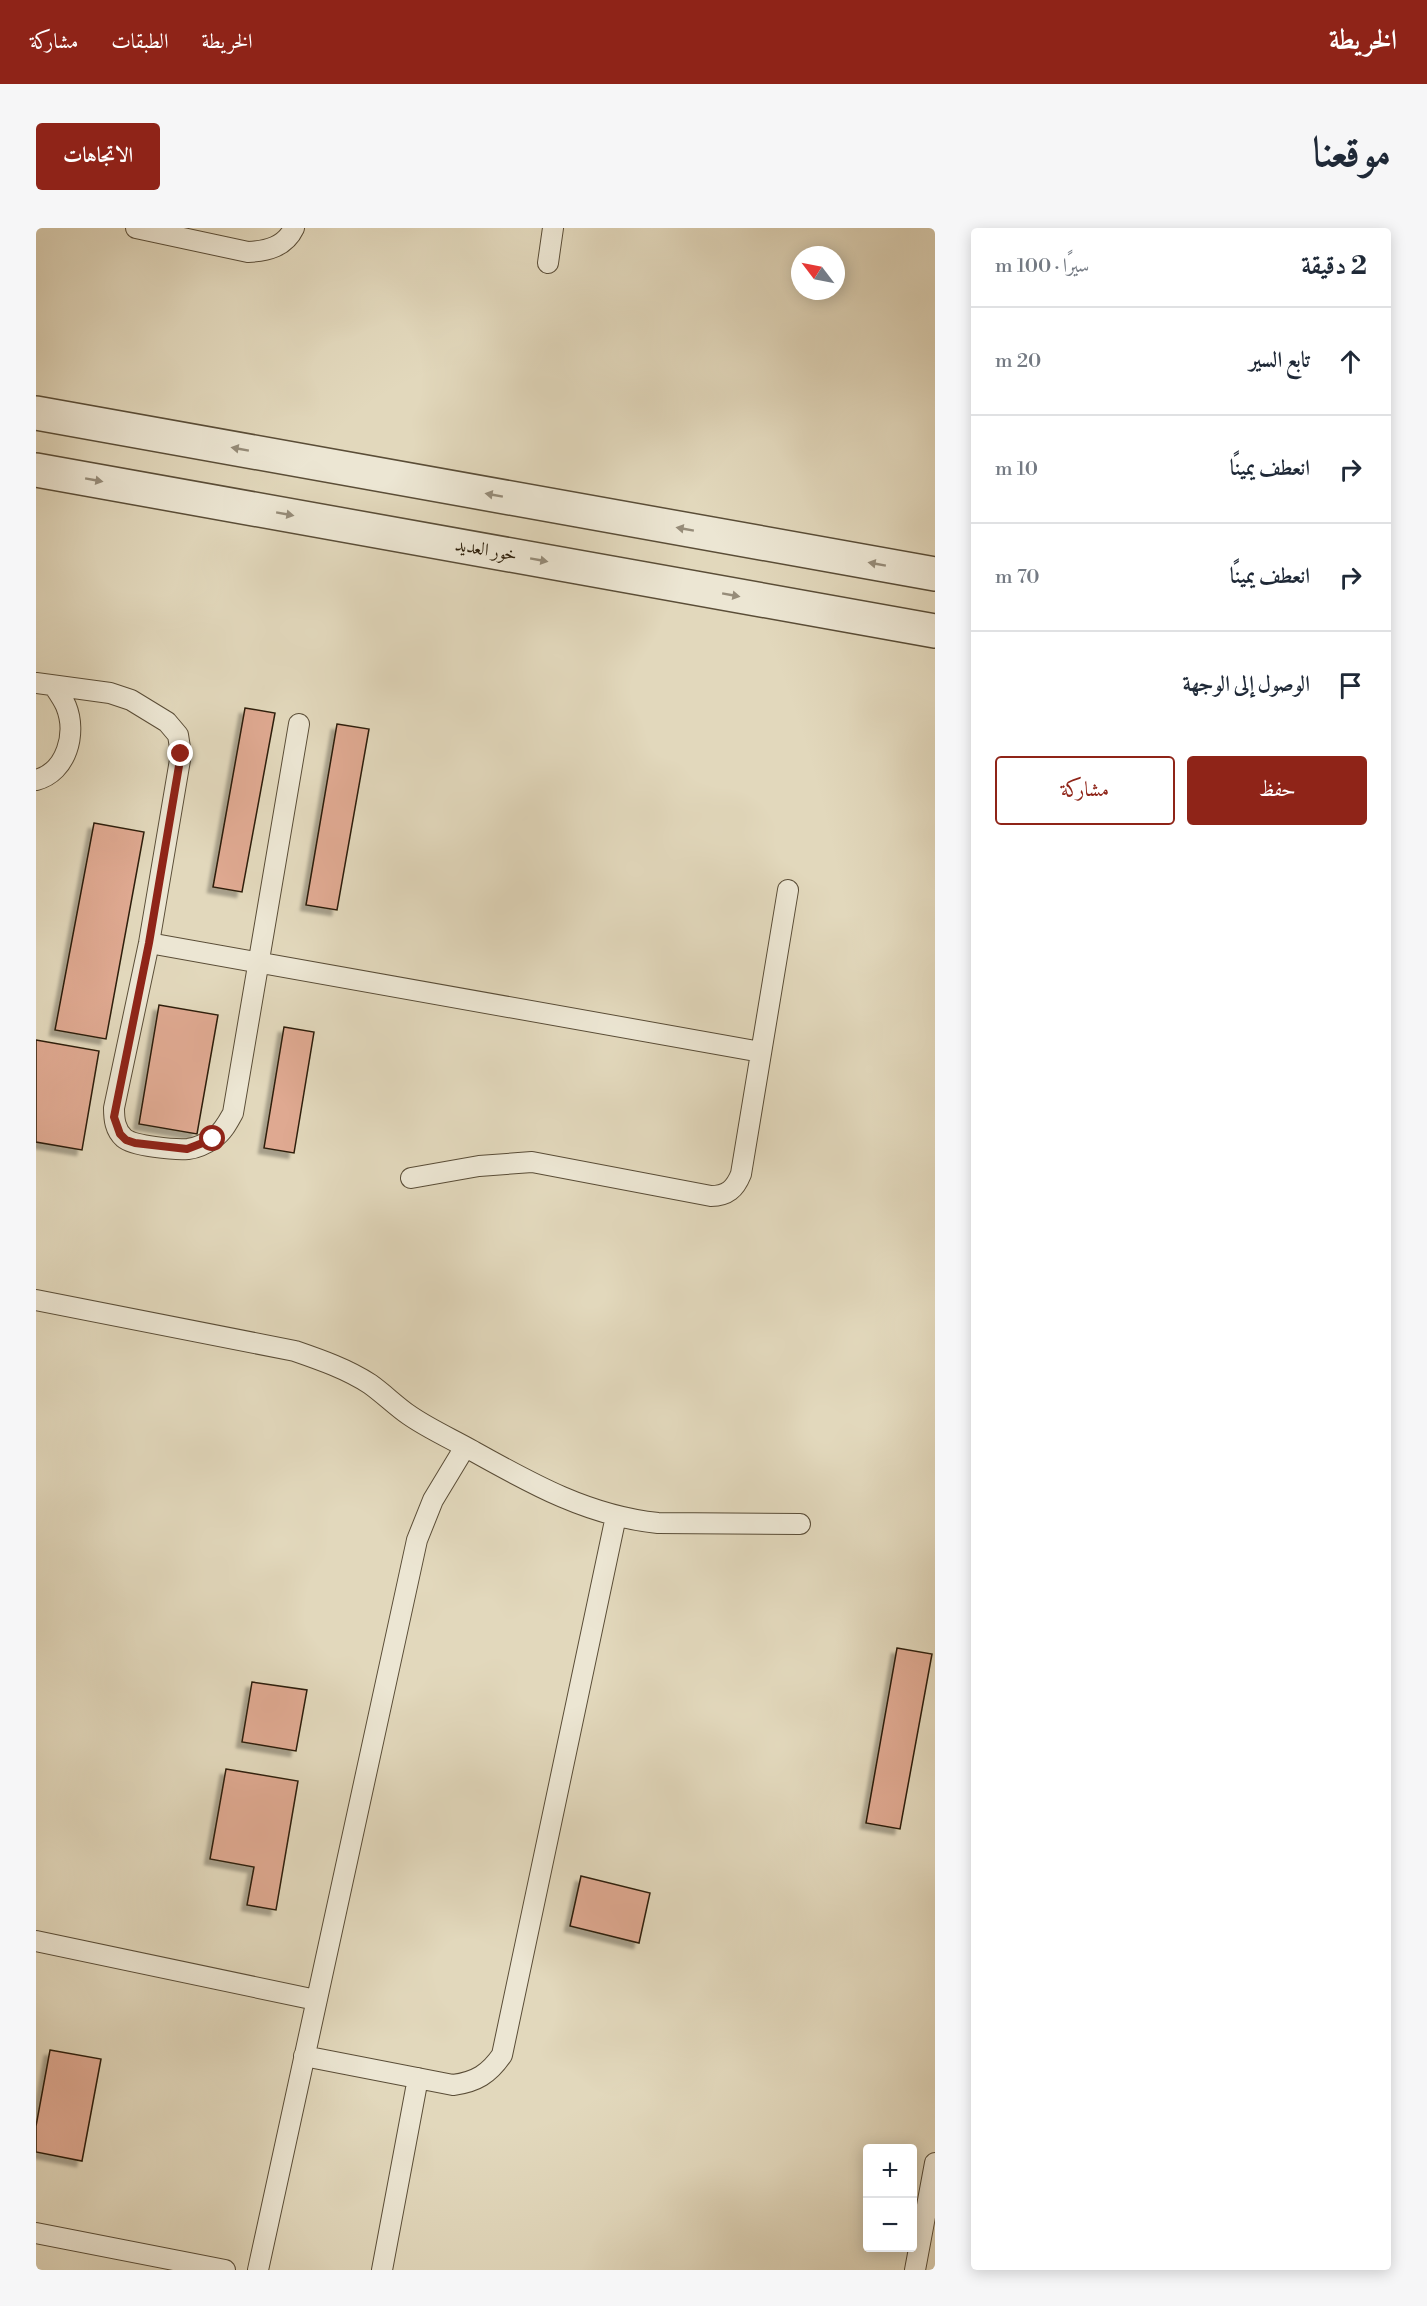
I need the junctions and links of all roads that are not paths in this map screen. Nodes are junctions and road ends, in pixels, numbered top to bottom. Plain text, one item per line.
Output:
1 (136, 228) edge
2 (294, 228) edge
3 (553, 228) edge
4 (548, 263) dead end
5 (36, 413) edge
6 (36, 470) edge
7 (935, 574) edge
8 (935, 631) edge
9 (45, 684) edge
10 (298, 724) dead end
11 (36, 780) edge
12 (788, 890) dead end
13 (149, 943) junction
14 (258, 962) junction
15 (761, 1052) junction
16 (411, 1178) dead end
17 (36, 1300) edge
18 (465, 1446) junction
19 (616, 1516) junction
20 (800, 1524) dead end
21 (36, 1941) edge
22 (316, 2000) junction
23 (304, 2056) junction
24 (418, 2078) junction
25 (935, 2163) edge
26 (36, 2233) edge
27 (225, 2270) edge
28 (258, 2270) edge
29 (382, 2270) edge
30 (915, 2270) edge

1 - 2 lane
3 - 4 lane
7 -> 5 street
6 -> 8 street, خور العديد
9 - 11 lane
9 - 13 lane
10 - 14 lane
12 - 15 lane
13 - 14 lane
13 - 14 lane
14 - 15 lane
15 - 16 lane
17 - 18 lane
18 - 19 lane
18 - 22 lane
19 - 20 lane
19 - 24 lane
21 - 22 lane
22 - 23 lane
23 - 24 lane
23 - 28 lane
24 - 29 lane
25 - 30 lane
26 - 27 lane

